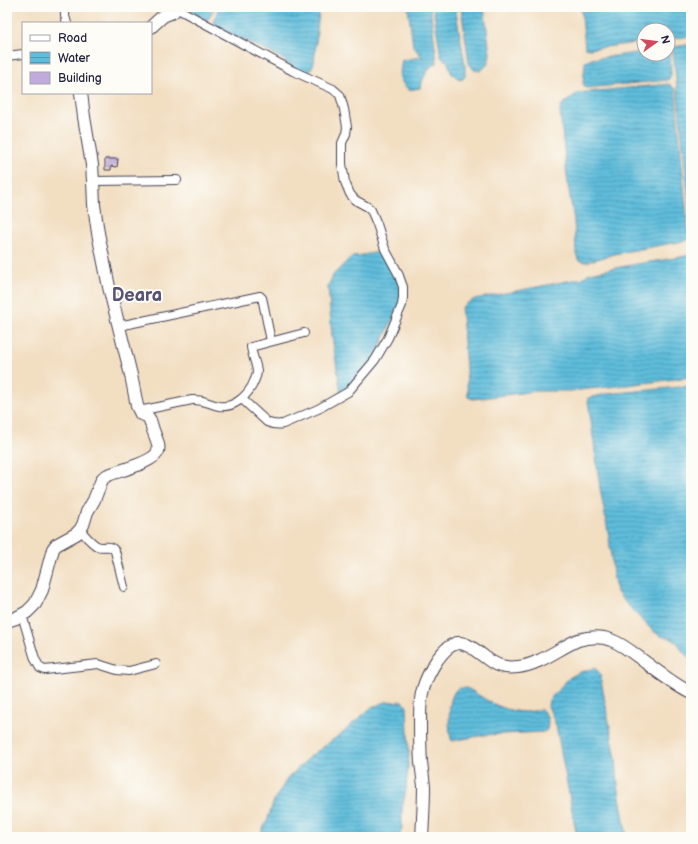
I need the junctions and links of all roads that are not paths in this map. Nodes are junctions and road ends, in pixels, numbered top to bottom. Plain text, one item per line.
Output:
1 (66, 7) edge
2 (177, 8) edge
3 (67, 22) edge
4 (152, 26) edge
5 (22, 54) edge
6 (7, 56) edge
7 (81, 94) edge
8 (177, 180) dead end
9 (93, 181) junction
10 (119, 326) junction
11 (304, 333) dead end
12 (271, 341) junction
13 (242, 399) junction
14 (139, 411) junction
15 (80, 530) junction
16 (124, 587) dead end
17 (22, 615) junction
18 (7, 621) edge
19 (156, 664) dead end
20 (691, 693) edge
21 (422, 837) edge

1 - 3 street
2 - 4 main road
2 - 13 street
5 - 6 street
7 - 9 main road
8 - 9 street
9 - 10 main road
10 - 12 street
10 - 14 main road
11 - 12 street
12 - 13 street
13 - 14 street
14 - 15 main road
15 - 16 street
15 - 17 main road
17 - 18 main road
17 - 19 street
20 - 21 main road

